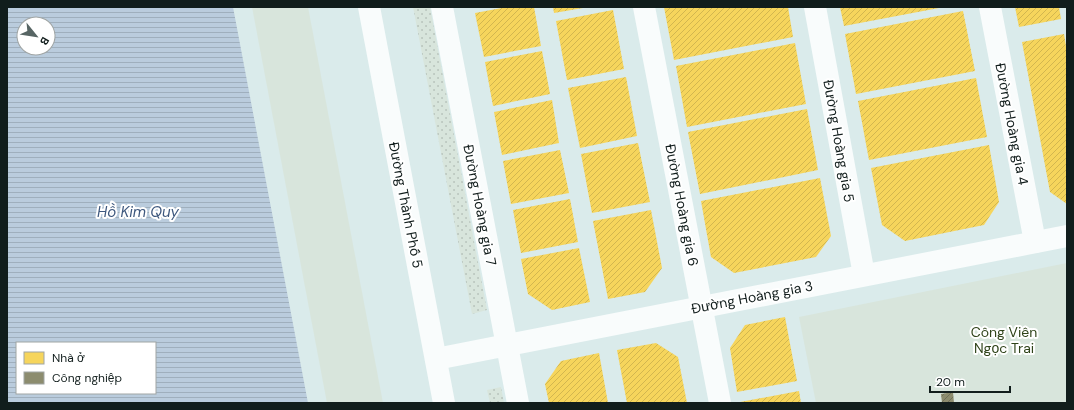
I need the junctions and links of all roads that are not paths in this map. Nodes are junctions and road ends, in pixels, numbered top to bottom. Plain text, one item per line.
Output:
1 (368, 7) edge
2 (442, 7) edge
3 (644, 7) edge
4 (815, 7) edge
5 (990, 7) edge
6 (1067, 236) edge
7 (1035, 242) junction
8 (864, 275) junction
9 (702, 307) junction
10 (507, 345) junction
11 (436, 359) junction
12 (444, 403) edge
13 (518, 403) edge
14 (720, 403) edge

1 - 11 street, Đường Thành Phố 5
2 - 10 street, Đường Hoàng gia 7
3 - 9 street, Đường Hoàng gia 6
4 - 8 street, Đường Hoàng gia 5
5 - 7 street, Đường Hoàng gia 4
6 - 7 street, Đường Hoàng gia 3
7 - 8 street, Đường Hoàng gia 3
8 - 9 street, Đường Hoàng gia 3
9 - 10 street, Đường Hoàng gia 3
9 - 14 street, Đường Hoàng gia 6
10 - 11 street, Đường Hoàng gia 3
10 - 13 street, Đường Hoàng gia 7
11 - 12 street, Đường Thành Phố 5

